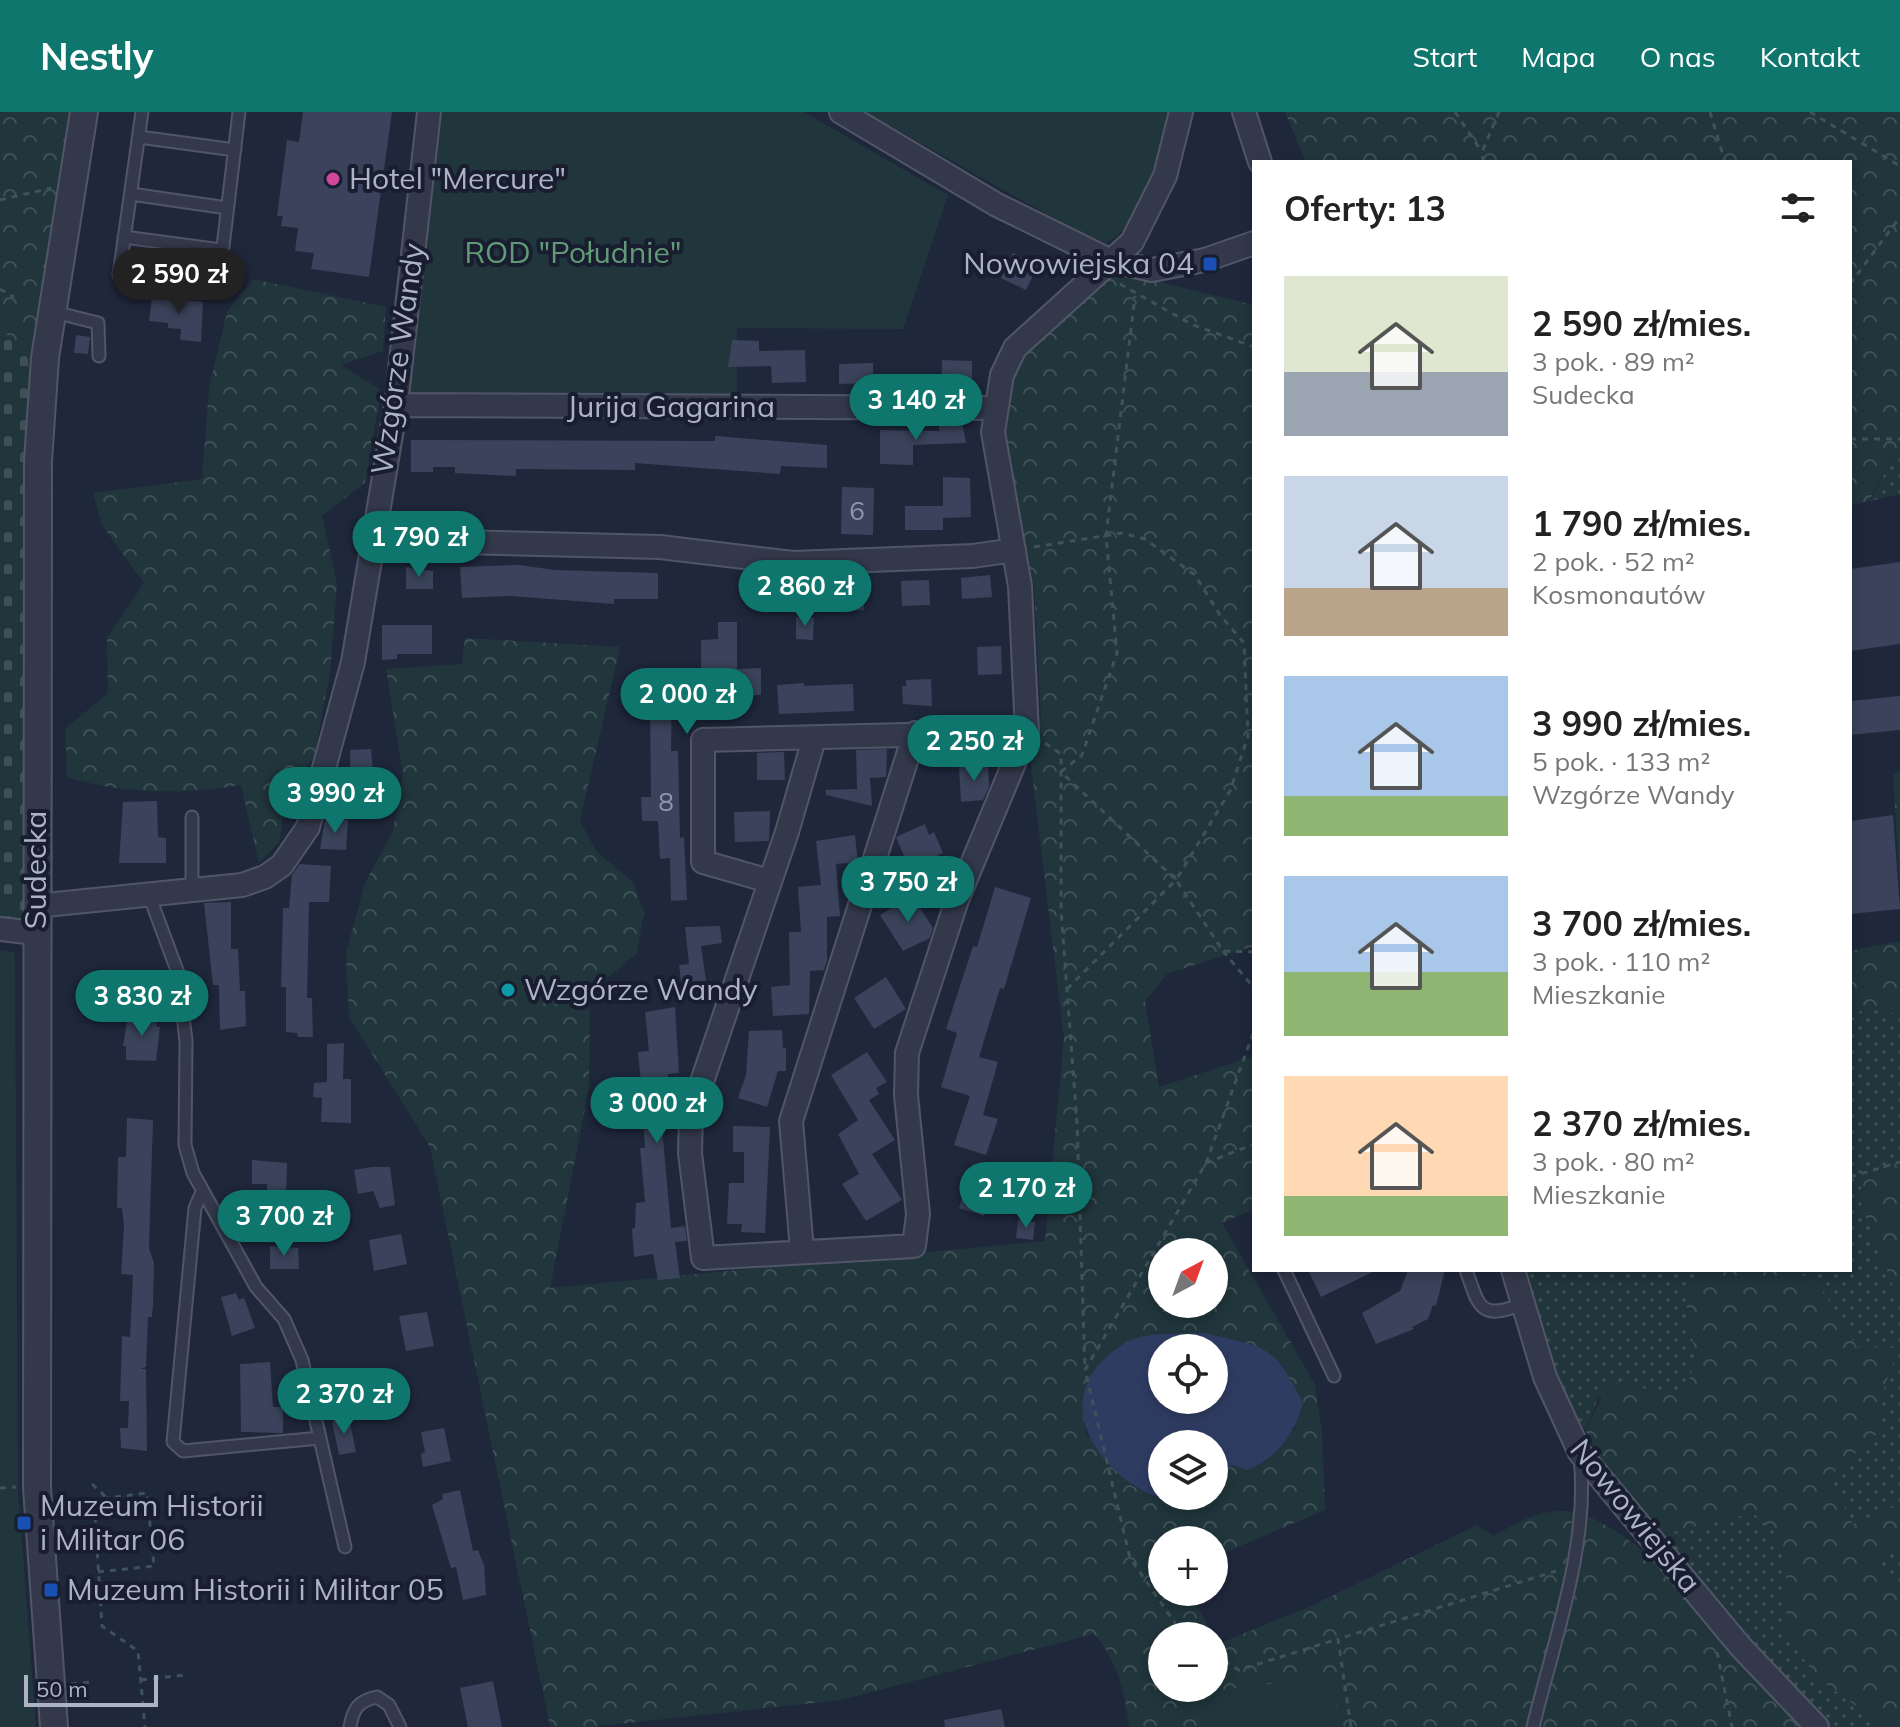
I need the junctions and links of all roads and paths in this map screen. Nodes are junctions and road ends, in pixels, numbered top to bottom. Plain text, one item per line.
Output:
1 (84, 112) edge
2 (142, 112) edge
3 (239, 112) edge
4 (429, 112) edge
5 (841, 112) edge
6 (1181, 112) edge
7 (1244, 112) edge
8 (1455, 112) edge
9 (1499, 112) edge
10 (1710, 112) edge
11 (1810, 112) edge
12 (139, 137) junction
13 (235, 150) junction
14 (1482, 152) junction
15 (1259, 160) edge
16 (1483, 160) edge
17 (1724, 160) edge
18 (1900, 166) edge
19 (73, 188) junction
20 (131, 194) junction
21 (0, 200) edge
22 (227, 208) junction
23 (1900, 217) edge
24 (124, 237) junction
25 (1252, 244) edge
26 (221, 250) junction
27 (1109, 260) junction
28 (1852, 281) edge
29 (0, 289) edge
30 (1135, 296) junction
31 (14, 297) dead end
32 (54, 312) junction
33 (1252, 346) edge
34 (99, 356) dead end
35 (396, 405) junction
36 (995, 408) junction
37 (1852, 439) edge
38 (1900, 439) edge
39 (1106, 536) junction
40 (372, 540) junction
41 (1014, 550) junction
42 (1027, 732) junction
43 (915, 733) junction
44 (814, 739) junction
45 (1061, 772) junction
46 (192, 817) dead end
47 (1176, 880) junction
48 (769, 881) junction
49 (192, 888) junction
50 (149, 895) junction
51 (36, 906) junction
52 (0, 929) edge
53 (35, 933) junction
54 (1223, 951) junction
55 (1252, 952) edge
56 (1252, 986) edge
57 (1067, 989) junction
58 (1252, 1036) edge
59 (1252, 1145) edge
60 (1900, 1162) edge
61 (1206, 1163) junction
62 (1852, 1176) edge
63 (202, 1192) junction
64 (802, 1250) junction
65 (1285, 1272) edge
66 (1467, 1272) edge
67 (1514, 1272) edge
68 (1522, 1304) junction
69 (1085, 1370) junction
70 (1334, 1376) dead end
71 (320, 1438) junction
72 (1580, 1453) junction
73 (92, 1484) dead end
74 (107, 1498) junction
75 (345, 1547) dead end
76 (1572, 1567) junction
77 (98, 1572) junction
78 (1709, 1609) junction
79 (1174, 1622) edge
80 (1338, 1639) junction
81 (1228, 1663) edge
82 (185, 1675) dead end
83 (141, 1680) junction
84 (91, 1682) dead end
85 (69, 1684) dead end
86 (54, 1727) edge
87 (145, 1727) edge
88 (350, 1727) edge
89 (400, 1727) edge
90 (1351, 1727) edge
91 (1533, 1727) edge
92 (1732, 1727) edge
93 (1817, 1727) edge

1 - 19 street, Sudecka
2 - 12 lane
3 - 13 lane
4 - 35 street, Wzgórze Wandy
5 - 27 street
6 - 27 street
7 - 15 street
8 - 14 path
9 - 14 path
10 - 17 path
11 - 18 path
12 - 13 lane
12 - 20 lane
13 - 22 lane
14 - 16 path
19 - 21 path
19 - 32 street, Sudecka
20 - 22 lane
20 - 24 lane
22 - 26 lane
23 - 28 path
24 - 26 lane
24 - 26 lane
25 - 27 street
27 - 30 path
27 - 36 street
29 - 31 path
30 - 33 path
30 - 39 path
32 - 34 lane
32 - 51 street, Sudecka
35 - 36 street, Jurija Gagarina
35 - 40 street, Wzgórze Wandy
36 - 41 street
37 - 38 path
39 - 41 path
39 - 45 path
39 - 47 path
40 - 41 street
40 - 49 street, Wzgórze Wandy
41 - 42 street
42 - 43 street
42 - 45 path
42 - 64 street
43 - 44 street
43 - 64 street
44 - 48 street
44 - 48 street
45 - 47 path
45 - 57 path
46 - 49 lane
47 - 54 path
47 - 57 path
48 - 64 street
49 - 50 street, Wzgórze Wandy
50 - 51 street, Wzgórze Wandy
50 - 63 lane
51 - 53 street, Sudecka
52 - 53 street
53 - 86 street, Sudecka
54 - 55 path
54 - 56 path
57 - 69 path
58 - 61 path
59 - 61 path
60 - 62 path
61 - 69 path
63 - 71 lane
63 - 71 lane
65 - 70 lane
66 - 68 lane
67 - 68 street, Nowowiejska
68 - 72 street, Nowowiejska
69 - 79 path
71 - 75 lane
72 - 76 lane
72 - 78 street, Nowowiejska
73 - 74 path
74 - 77 path
74 - 77 path
76 - 80 path
76 - 91 lane
77 - 83 path
78 - 92 path
78 - 93 street, Nowowiejska
80 - 81 path
80 - 90 path
82 - 83 path
83 - 87 path
84 - 85 path
88 - 89 lane

